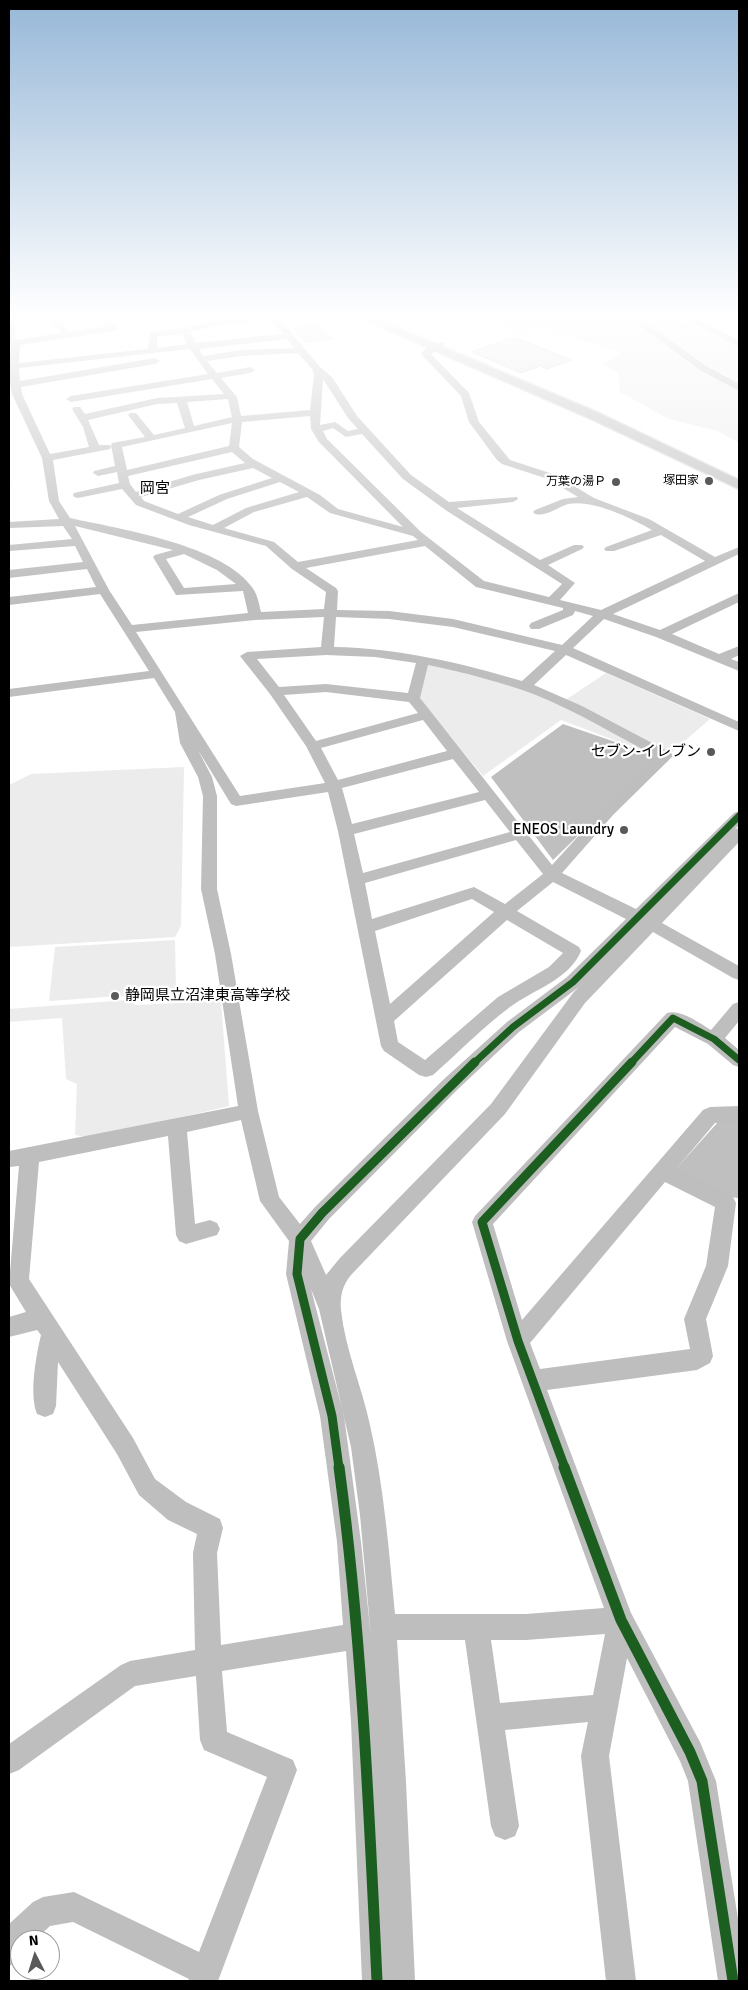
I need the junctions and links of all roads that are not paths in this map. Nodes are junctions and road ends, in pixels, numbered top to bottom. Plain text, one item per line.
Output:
1 (23, 409) edge
2 (77, 409) edge
3 (122, 409) edge
4 (185, 409) edge
5 (234, 409) edge
6 (315, 409) edge
7 (347, 409) edge
8 (470, 409) edge
9 (579, 409) edge
10 (593, 409) edge
11 (315, 413) junction
12 (133, 415) dead end
13 (82, 418) junction
14 (237, 419) junction
15 (190, 429) junction
16 (316, 429) junction
17 (365, 431) junction
18 (151, 438) junction
19 (116, 444) junction
20 (234, 448) junction
21 (95, 449) junction
22 (47, 458) junction
23 (255, 464) junction
24 (124, 466) junction
25 (98, 473) dead end
26 (282, 478) junction
27 (739, 478) edge
28 (125, 485) junction
29 (739, 485) edge
30 (308, 493) junction
31 (78, 496) dead end
32 (133, 496) junction
33 (513, 499) dead end
34 (590, 500) junction
35 (447, 506) junction
36 (539, 512) dead end
37 (178, 518) junction
38 (65, 521) junction
39 (9, 525) edge
40 (214, 529) junction
41 (661, 531) junction
42 (417, 534) junction
43 (79, 542) junction
44 (428, 542) junction
45 (353, 543) dead end
46 (578, 547) dead end
47 (9, 548) edge
48 (610, 549) dead end
49 (185, 550) junction
50 (739, 550) edge
51 (360, 554) junction
52 (713, 561) junction
53 (540, 564) junction
54 (91, 565) junction
55 (296, 566) junction
56 (9, 574) edge
57 (246, 587) junction
58 (104, 590) junction
59 (739, 597) edge
60 (553, 600) junction
61 (9, 601) edge
62 (570, 605) junction
63 (330, 613) junction
64 (602, 614) junction
65 (255, 616) junction
66 (535, 626) dead end
67 (127, 628) junction
68 (661, 634) junction
69 (563, 650) junction
70 (739, 650) edge
71 (327, 651) junction
72 (719, 659) junction
73 (423, 661) junction
74 (739, 667) edge
75 (157, 674) junction
76 (525, 686) junction
77 (275, 691) junction
78 (9, 694) edge
79 (413, 698) junction
80 (182, 712) junction
81 (427, 715) junction
82 (739, 726) edge
83 (313, 746) junction
84 (457, 753) junction
85 (334, 786) junction
86 (489, 794) junction
87 (739, 816) edge
88 (346, 831) junction
89 (739, 833) edge
90 (520, 834) junction
91 (552, 874) junction
92 (357, 880) junction
93 (505, 912) junction
94 (644, 921) junction
95 (367, 927) junction
96 (739, 974) edge
97 (739, 1009) edge
98 (386, 1018) junction
99 (714, 1039) junction
100 (739, 1060) edge
101 (248, 1111) junction
102 (739, 1114) edge
103 (177, 1128) junction
104 (19, 1158) edge
105 (663, 1171) junction
106 (210, 1229) dead end
107 (16, 1238) edge
108 (300, 1239) junction
109 (330, 1308) junction
110 (46, 1324) junction
111 (9, 1327) edge
112 (518, 1341) junction
113 (533, 1382) junction
114 (44, 1406) dead end
115 (621, 1620) junction
116 (384, 1627) junction
117 (476, 1628) junction
118 (358, 1637) junction
119 (208, 1660) junction
120 (605, 1707) junction
121 (490, 1718) junction
122 (9, 1760) edge
123 (505, 1826) dead end
124 (9, 1951) edge
125 (204, 1976) edge
126 (377, 1981) edge
127 (400, 1981) edge
128 (621, 1981) edge
129 (732, 1981) edge

1 - 22 street
2 - 13 street
3 - 13 street
4 - 15 street
5 - 14 street
6 - 11 street
7 - 17 street
8 - 34 street
9 - 29 main road
10 - 27 main road
11 - 14 street
11 - 16 street
12 - 18 street
13 - 21 street
14 - 15 street
14 - 20 street
15 - 18 street
16 - 17 street
16 - 42 street
17 - 35 street
18 - 19 street
19 - 21 street
19 - 24 street
20 - 23 street
20 - 24 street
21 - 22 street
22 - 38 street
23 - 26 street
23 - 32 street
24 - 25 street
24 - 28 street
26 - 30 street
26 - 37 street
28 - 31 street
28 - 32 street
30 - 40 street
30 - 42 street
32 - 37 street
33 - 35 street
34 - 36 street
34 - 41 street
35 - 53 street
37 - 40 street
38 - 39 street
38 - 43 street
38 - 49 street
40 - 55 street
41 - 48 street
41 - 52 street
42 - 44 street
43 - 47 street
43 - 54 street
44 - 51 street
44 - 60 street
45 - 51 street
46 - 53 street
49 - 57 street
49 - 57 street
50 - 52 street
51 - 55 street
52 - 64 street
53 - 60 street
54 - 56 street
54 - 58 street
55 - 63 street
57 - 65 street
58 - 61 street
58 - 67 street
59 - 68 street
60 - 62 street
62 - 64 street
62 - 66 street
63 - 65 street
63 - 69 street
63 - 71 street
64 - 68 street
64 - 69 street
65 - 67 street
67 - 75 street
68 - 72 street
69 - 76 street
69 - 82 street
70 - 72 street
71 - 73 street
71 - 77 street
72 - 74 street
73 - 76 street
73 - 79 street
75 - 78 street
75 - 80 street
76 - 91 street
77 - 79 street
77 - 83 street
79 - 81 street
80 - 85 street
80 - 101 street
81 - 83 street
81 - 84 street
83 - 85 street
84 - 85 street
84 - 86 street
85 - 88 street
86 - 88 street
86 - 90 street
87 - 94 street
88 - 92 street
89 - 94 street
90 - 91 street
90 - 92 street
91 - 93 street
91 - 94 street
92 - 95 street
93 - 95 street
93 - 98 street
93 - 98 street
94 - 96 street
94 - 108 street
94 - 109 street
95 - 98 street
97 - 99 street
99 - 100 street
99 - 112 street
101 - 103 street
101 - 108 street
102 - 105 street
103 - 104 street
103 - 106 street
104 - 107 street
105 - 112 street
105 - 113 street
107 - 110 street
108 - 109 street
108 - 118 street
109 - 116 street
110 - 111 street
110 - 114 street
110 - 119 street
112 - 113 street
113 - 115 street
115 - 117 street
115 - 120 street
115 - 129 street
116 - 117 street
116 - 127 street
117 - 121 street
118 - 119 street
118 - 126 street
119 - 122 street
119 - 125 street
120 - 121 street
120 - 128 street
121 - 123 street
124 - 125 street

